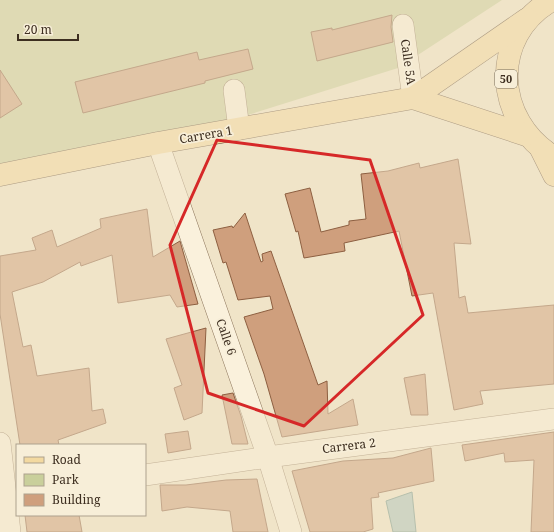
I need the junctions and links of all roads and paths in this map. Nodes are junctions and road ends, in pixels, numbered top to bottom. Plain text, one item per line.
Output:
1 (552, 0) edge
2 (527, 19) junction
3 (403, 26) dead end
4 (234, 90) dead end
5 (413, 98) junction
6 (239, 129) junction
7 (158, 143) junction
8 (541, 147) edge
9 (0, 175) edge
10 (554, 175) edge
11 (554, 419) edge
12 (0, 443) edge
13 (268, 457) junction
14 (146, 475) edge
15 (8, 495) edge
16 (10, 532) edge
17 (291, 532) edge

1 - 2 main road, 50
2 - 5 main road, Carrera 1
2 - 8 main road, 50
3 - 5 street, Calle 5A
4 - 6 street
5 - 6 main road, Carrera 1
5 - 8 main road, Carrera 1
6 - 7 main road, Carrera 1
7 - 9 main road, Carrera 1
7 - 13 street, Calle 6
8 - 10 main road, 50
11 - 13 street, Carrera 2
12 - 15 street
13 - 14 street, Carrera 2
13 - 17 street, Calle 6
15 - 16 street

